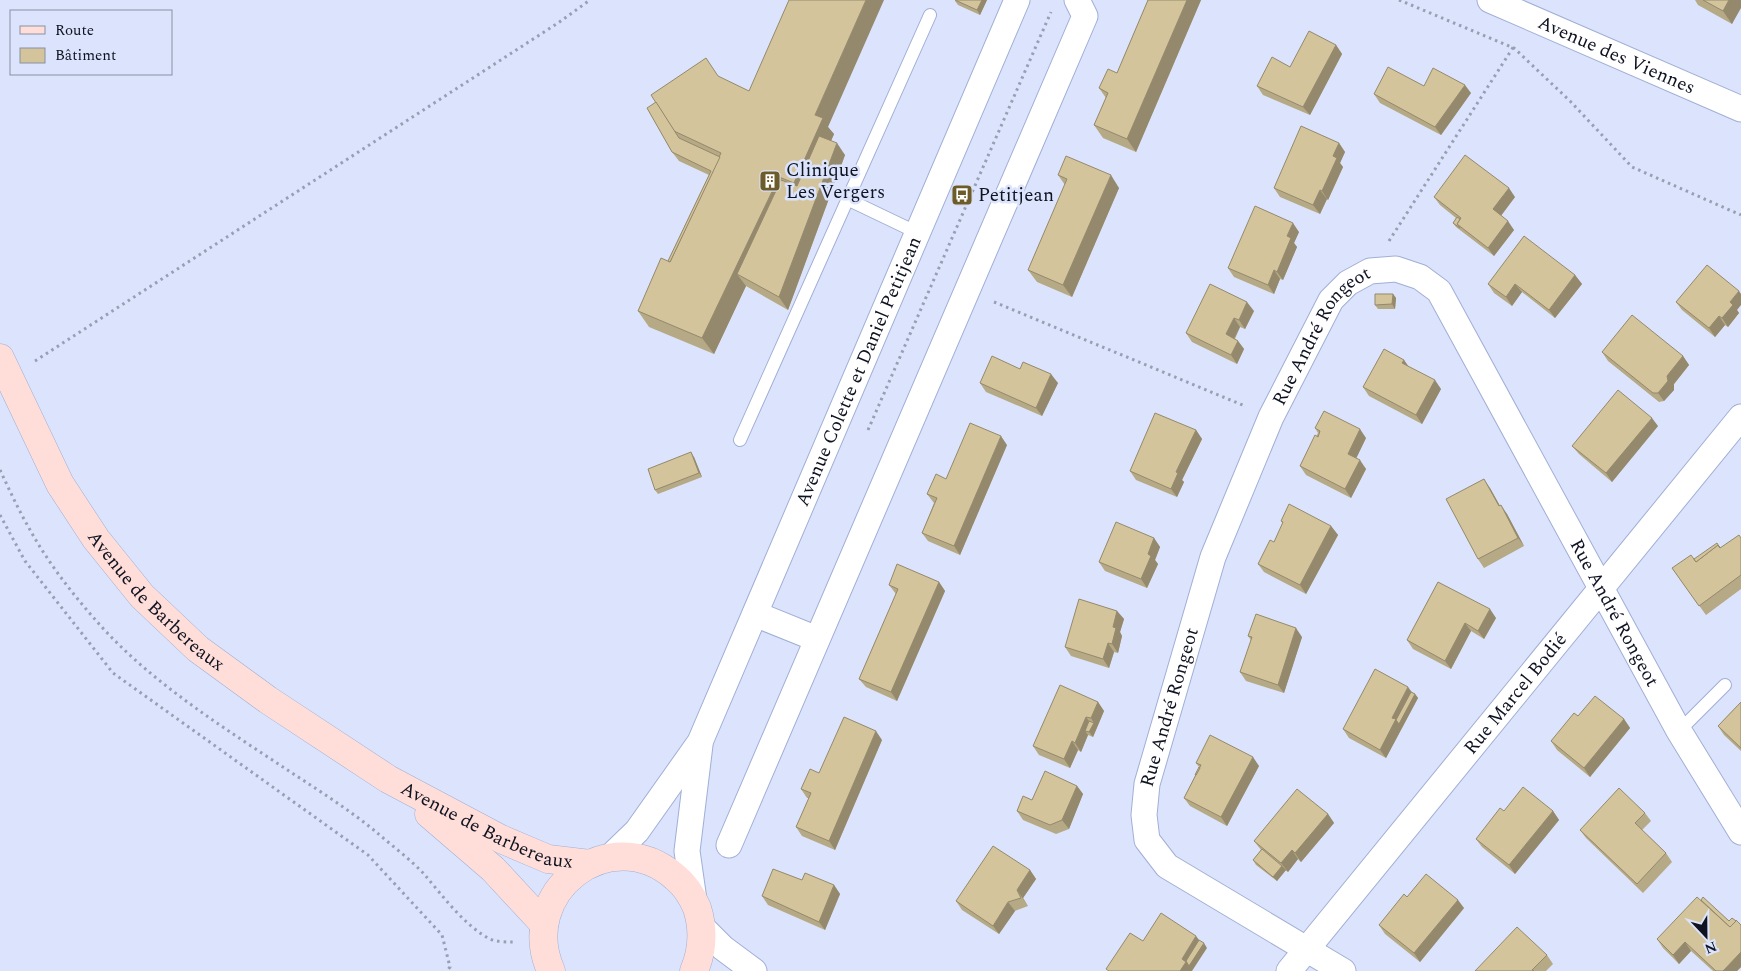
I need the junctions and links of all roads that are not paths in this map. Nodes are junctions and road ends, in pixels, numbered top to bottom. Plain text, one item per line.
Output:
1 (1017, 0) edge
2 (1077, 0) edge
3 (1490, 0) edge
4 (930, 15) dead end
5 (1741, 109) edge
6 (847, 200) junction
7 (918, 233) junction
8 (3, 373) edge
9 (1741, 417) edge
10 (740, 440) dead end
11 (1600, 588) junction
12 (755, 614) junction
13 (817, 639) junction
14 (1725, 685) dead end
15 (1679, 732) junction
16 (700, 742) junction
17 (388, 780) junction
18 (1741, 832) edge
19 (729, 845) dead end
20 (600, 861) junction
21 (694, 900) junction
22 (701, 926) junction
23 (1307, 949) junction
24 (545, 953) edge
25 (694, 971) edge
26 (754, 971) edge
27 (1289, 971) edge
28 (1343, 971) edge

1 - 7 street, Avenue Colette et Daniel Petitjean
2 - 13 street
3 - 5 street, Avenue des Viennes
4 - 6 lane
6 - 7 lane
6 - 10 lane
7 - 12 street, Avenue Colette et Daniel Petitjean
8 - 17 street, Avenue de Barbereaux
9 - 11 street, Rue Marcel Bodié
11 - 15 street, Rue André Rongeot
11 - 23 street, Rue Marcel Bodié
11 - 23 street, Rue André Rongeot
12 - 13 street
12 - 16 street, Avenue Colette et Daniel Petitjean
13 - 19 street
14 - 15 lane
15 - 18 street, Rue André Rongeot
16 - 20 street, Avenue Colette et Daniel Petitjean
16 - 21 street, Avenue Colette et Daniel Petitjean
17 - 20 street, Avenue de Barbereaux
17 - 24 street, Avenue de Barbereaux
20 - 21 street, Avenue de Barbereaux
20 - 24 street
21 - 22 street
22 - 25 street
22 - 26 street
23 - 27 street, Rue Marcel Bodié
23 - 28 street, Rue André Rongeot

